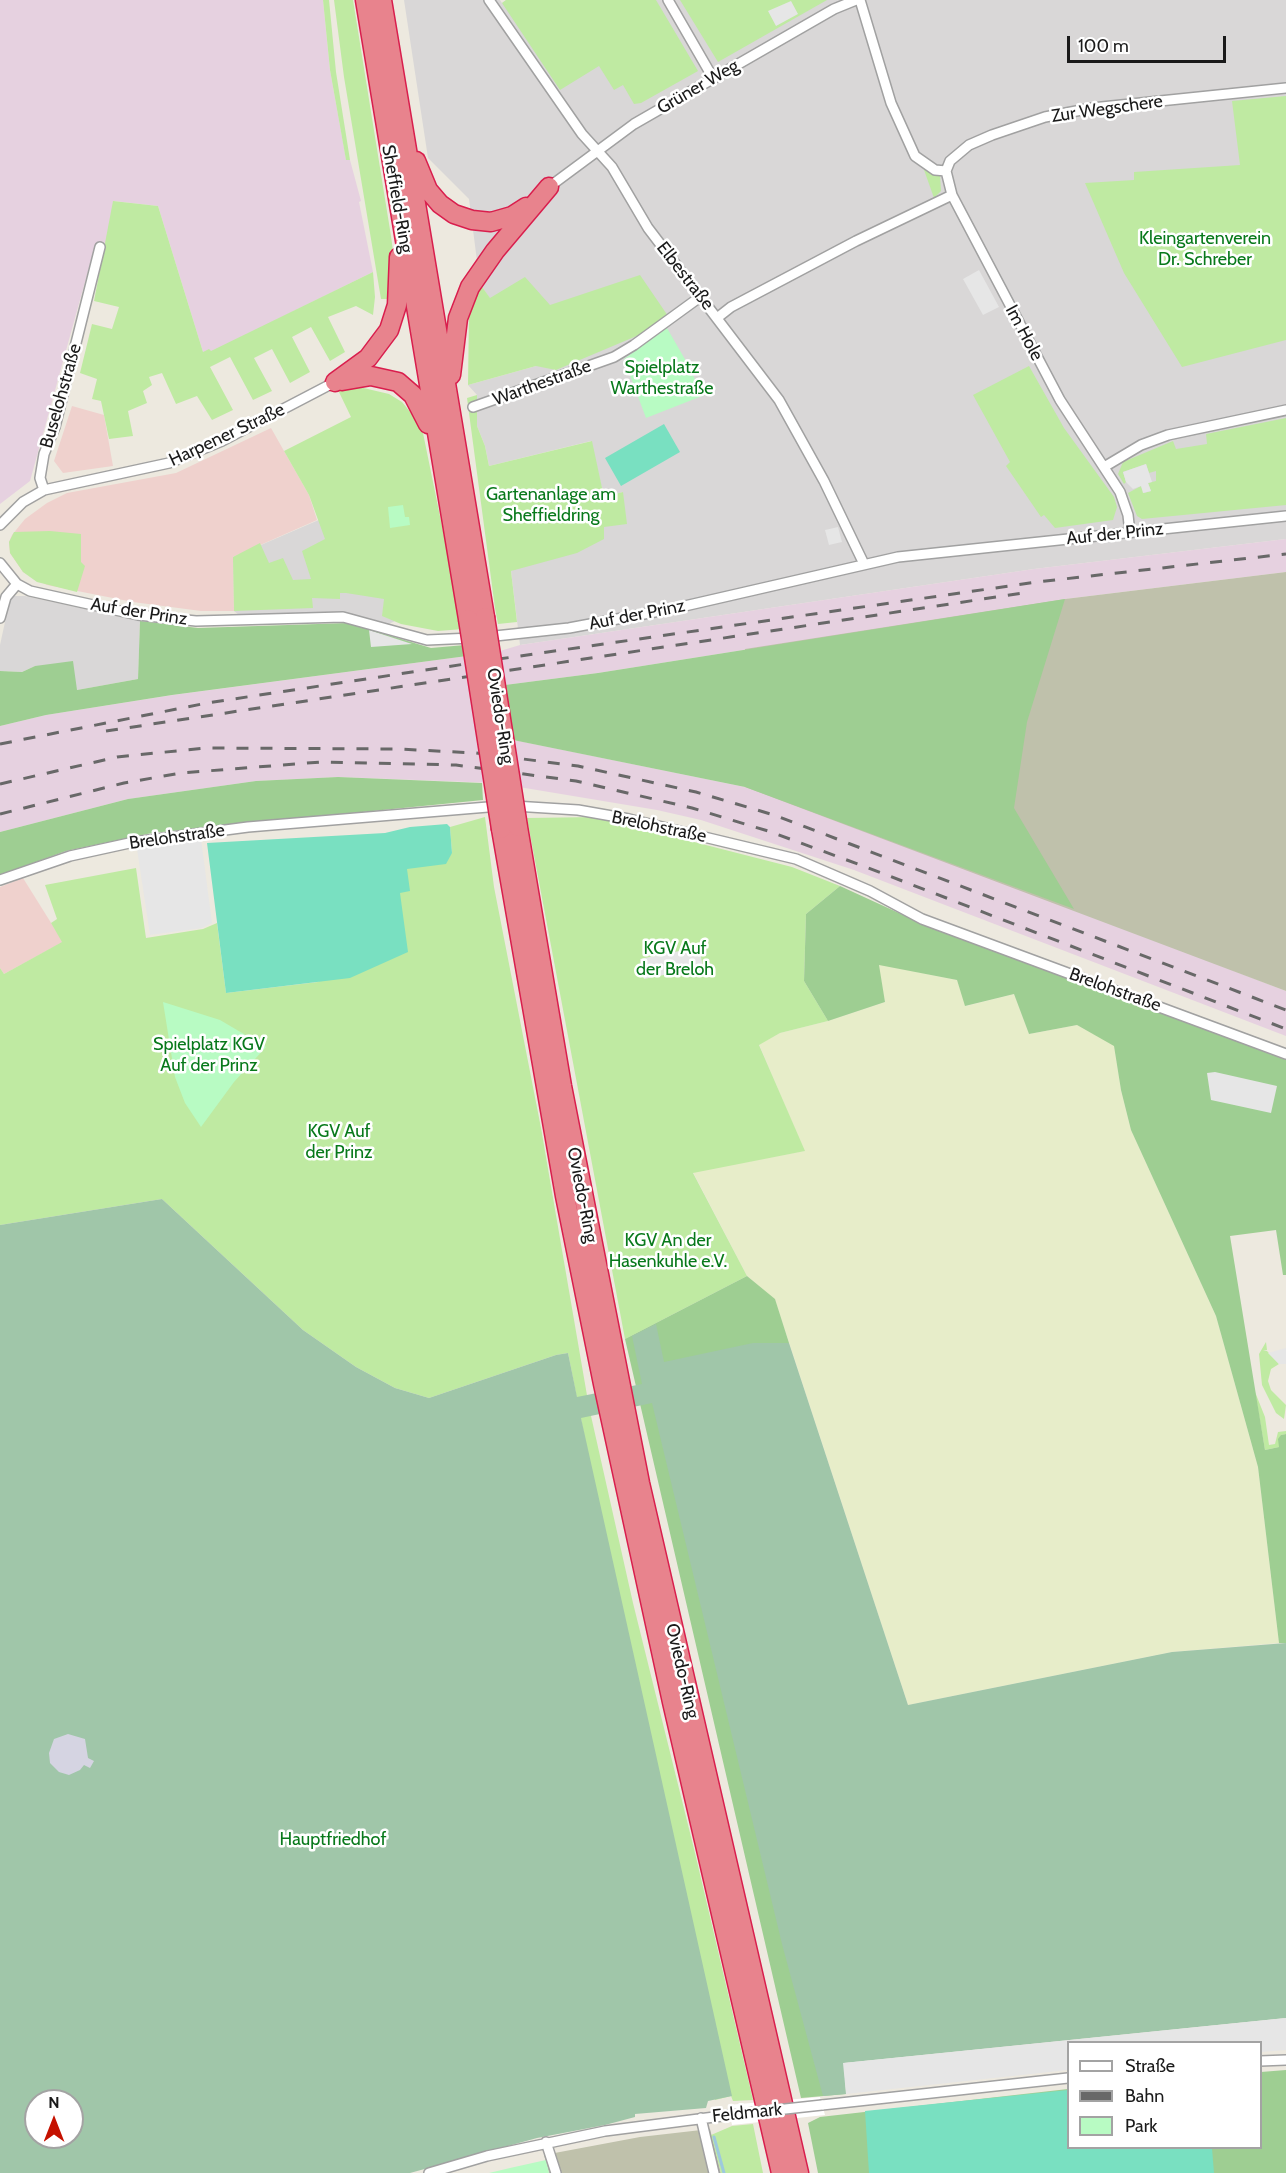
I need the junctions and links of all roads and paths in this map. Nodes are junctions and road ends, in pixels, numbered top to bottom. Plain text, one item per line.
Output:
1 (365, 0) edge
2 (382, 0) edge
3 (489, 0) edge
4 (668, 0) edge
5 (858, 0) edge
6 (713, 78) junction
7 (1286, 88) edge
8 (400, 114) junction
9 (598, 151) junction
10 (946, 171) junction
11 (549, 187) junction
12 (952, 195) junction
13 (400, 214) junction
14 (100, 247) dead end
15 (700, 297) junction
16 (717, 318) junction
17 (335, 382) junction
18 (440, 397) junction
19 (473, 408) dead end
20 (1286, 410) edge
21 (1104, 467) junction
22 (445, 477) junction
23 (44, 490) junction
24 (1286, 516) edge
25 (0, 525) edge
26 (1130, 533) junction
27 (0, 563) edge
28 (864, 564) junction
29 (17, 584) junction
30 (0, 618) edge
31 (477, 618) junction
32 (0, 880) edge
33 (1286, 1054) edge
34 (1286, 2060) edge
35 (1262, 2061) edge
36 (1067, 2078) edge
37 (773, 2094) junction
38 (701, 2118) junction
39 (546, 2142) junction
40 (429, 2173) edge
41 (556, 2173) edge
42 (714, 2173) edge
43 (781, 2173) edge
44 (799, 2173) edge

1 - 13 highway, Sheffield-Ring
2 - 8 highway, Sheffield-Ring
3 - 9 street, Elbestraße
4 - 6 street
5 - 6 street, Grüner Weg
5 - 10 street
6 - 9 street, Grüner Weg
7 - 10 street, Zur Wegschere
8 - 11 highway
8 - 18 highway, Sheffield-Ring
9 - 11 street, Grüner Weg
9 - 15 street, Elbestraße
10 - 12 street, Im Hole
11 - 18 highway
12 - 16 street
12 - 21 street, Im Hole
13 - 17 highway
13 - 18 highway, Sheffield-Ring
14 - 23 street, Buselohstraße
15 - 16 street, Elbestraße
15 - 19 street, Warthestraße
16 - 28 street, Elbestraße
17 - 22 highway
17 - 23 street, Harpener Straße
18 - 22 highway, Oviedo-Ring
18 - 31 highway, Oviedo-Ring
20 - 21 street
21 - 26 street, Im Hole
22 - 31 highway, Oviedo-Ring
23 - 25 street
24 - 26 street, Auf der Prinz
26 - 28 street, Auf der Prinz
27 - 29 street, Auf der Prinz
28 - 29 street, Auf der Prinz
29 - 30 street
31 - 37 highway, Oviedo-Ring, bridge
32 - 33 street, Brelohstraße
34 - 35 street
36 - 38 street, Feldmark, bridge
37 - 43 highway
37 - 44 highway
38 - 39 street, Feldmark
38 - 42 street
39 - 40 street, Feldmark
39 - 41 street

